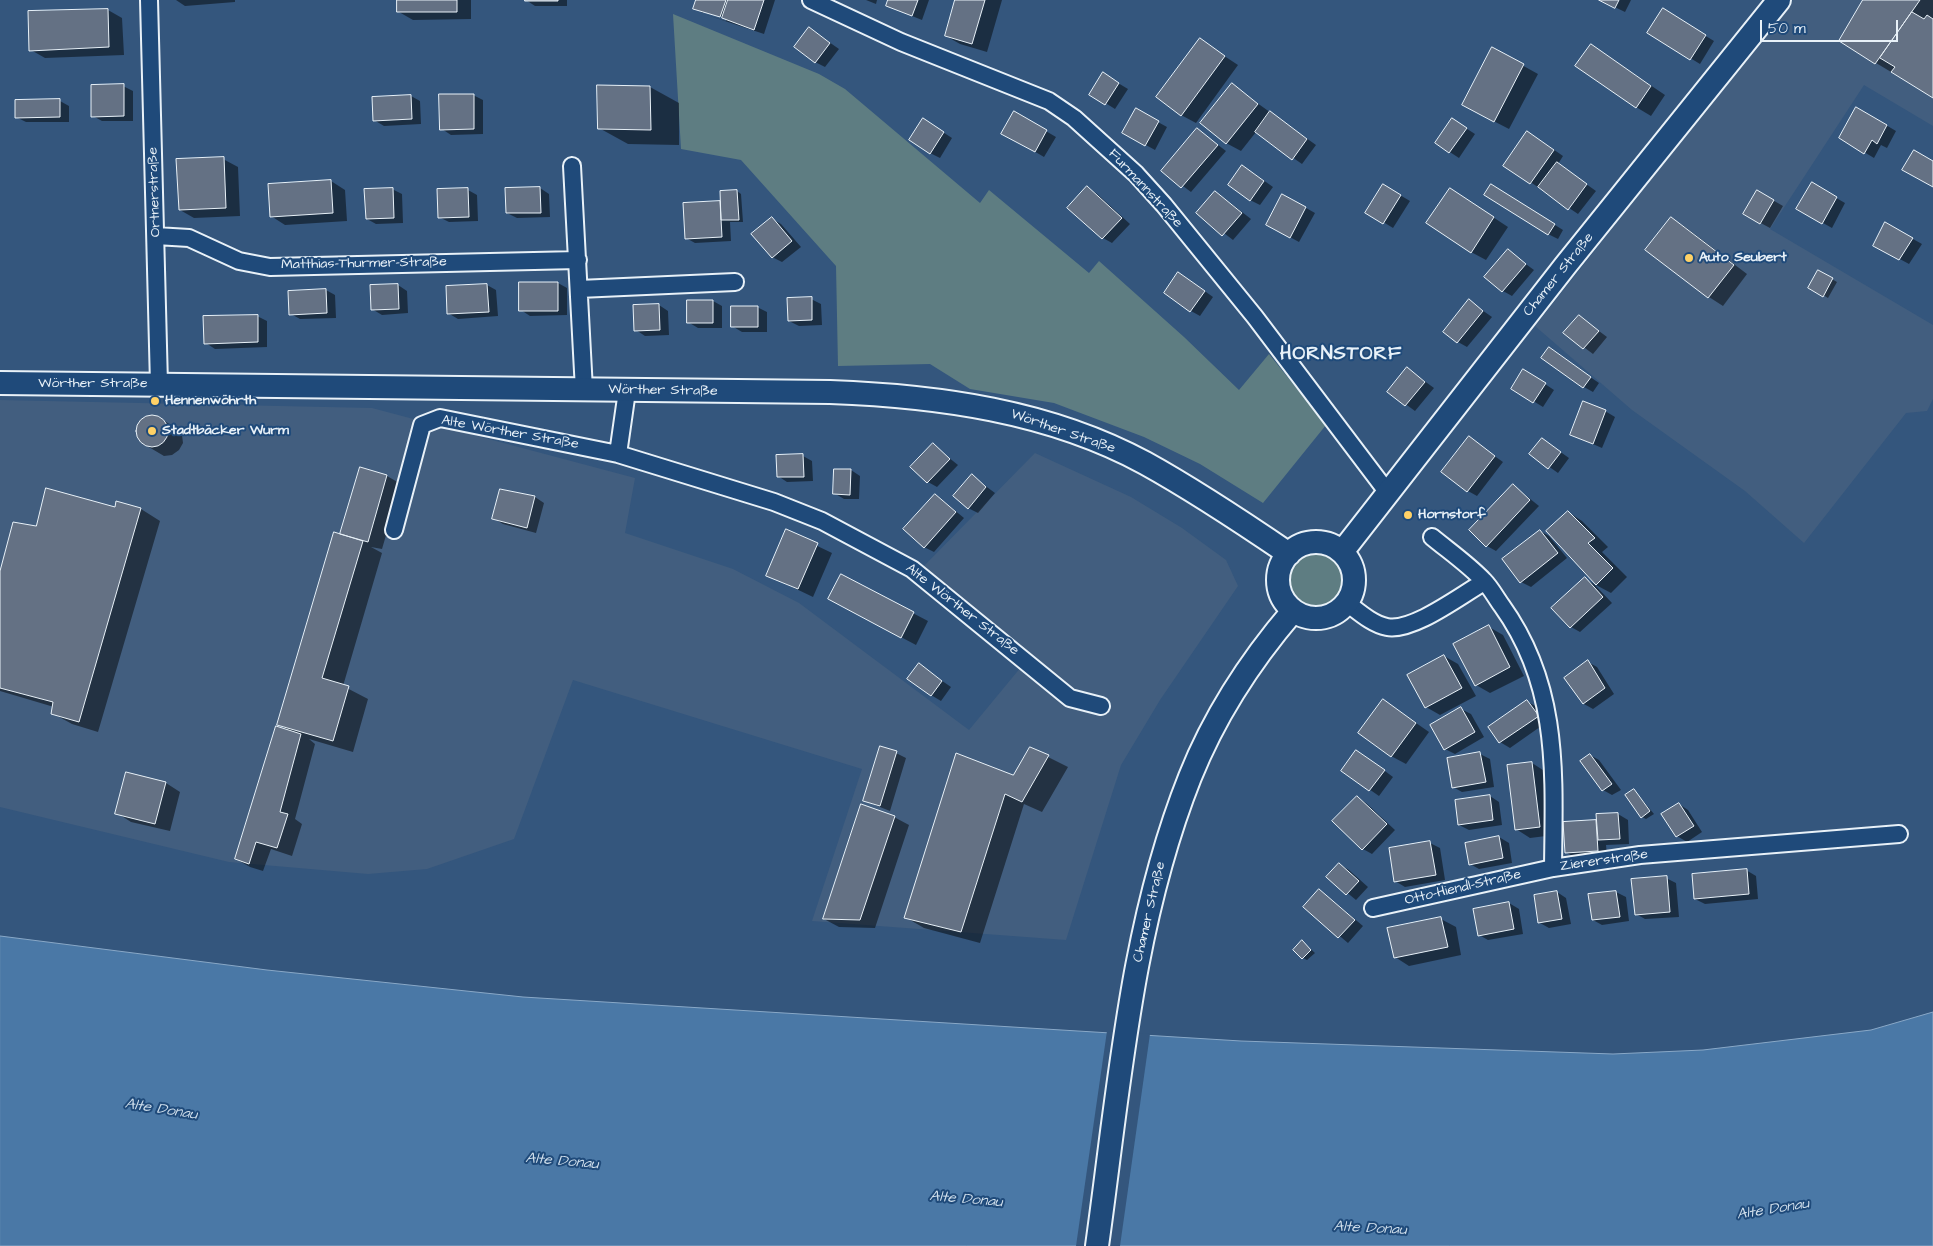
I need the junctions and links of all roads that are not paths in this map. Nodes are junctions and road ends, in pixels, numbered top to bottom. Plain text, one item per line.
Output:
1 (149, 0) edge
2 (811, 0) edge
3 (1779, 0) edge
4 (572, 166) dead end
5 (156, 236) junction
6 (578, 260) junction
7 (735, 282) dead end
8 (579, 289) junction
9 (0, 383) edge
10 (159, 384) junction
11 (584, 390) junction
12 (627, 391) junction
13 (618, 454) junction
14 (1388, 493) junction
15 (394, 530) dead end
16 (1432, 537) dead end
17 (1346, 547) junction
18 (1289, 554) junction
19 (1484, 582) junction
20 (1347, 603) junction
21 (1293, 611) junction
22 (1101, 706) dead end
23 (1899, 834) dead end
24 (1553, 868) junction
25 (1373, 908) dead end
26 (1097, 1246) edge

1 - 5 street, Ortnerstraße
2 - 14 street, Furmannstraße
3 - 14 main road, Chamer Straße
4 - 6 street
5 - 6 street, Matthias-Thurmer-Straße
5 - 10 street, Ortnerstraße
6 - 8 street
7 - 8 street
8 - 11 street
9 - 10 main road, Wörther Straße
10 - 11 main road, Wörther Straße
11 - 12 main road, Wörther Straße
12 - 13 street
12 - 18 main road, Wörther Straße
13 - 15 street, Alte Wörther Straße
13 - 22 street, Alte Wörther Straße
14 - 17 main road, Chamer Straße
16 - 19 street, Ziererstraße
17 - 18 main road
17 - 20 main road
18 - 21 main road
19 - 20 street
19 - 24 street, Ziererstraße
20 - 21 main road
21 - 26 main road, Chamer Straße
23 - 24 street, Ziererstraße
24 - 25 street, Otto-Hiendl-Straße

